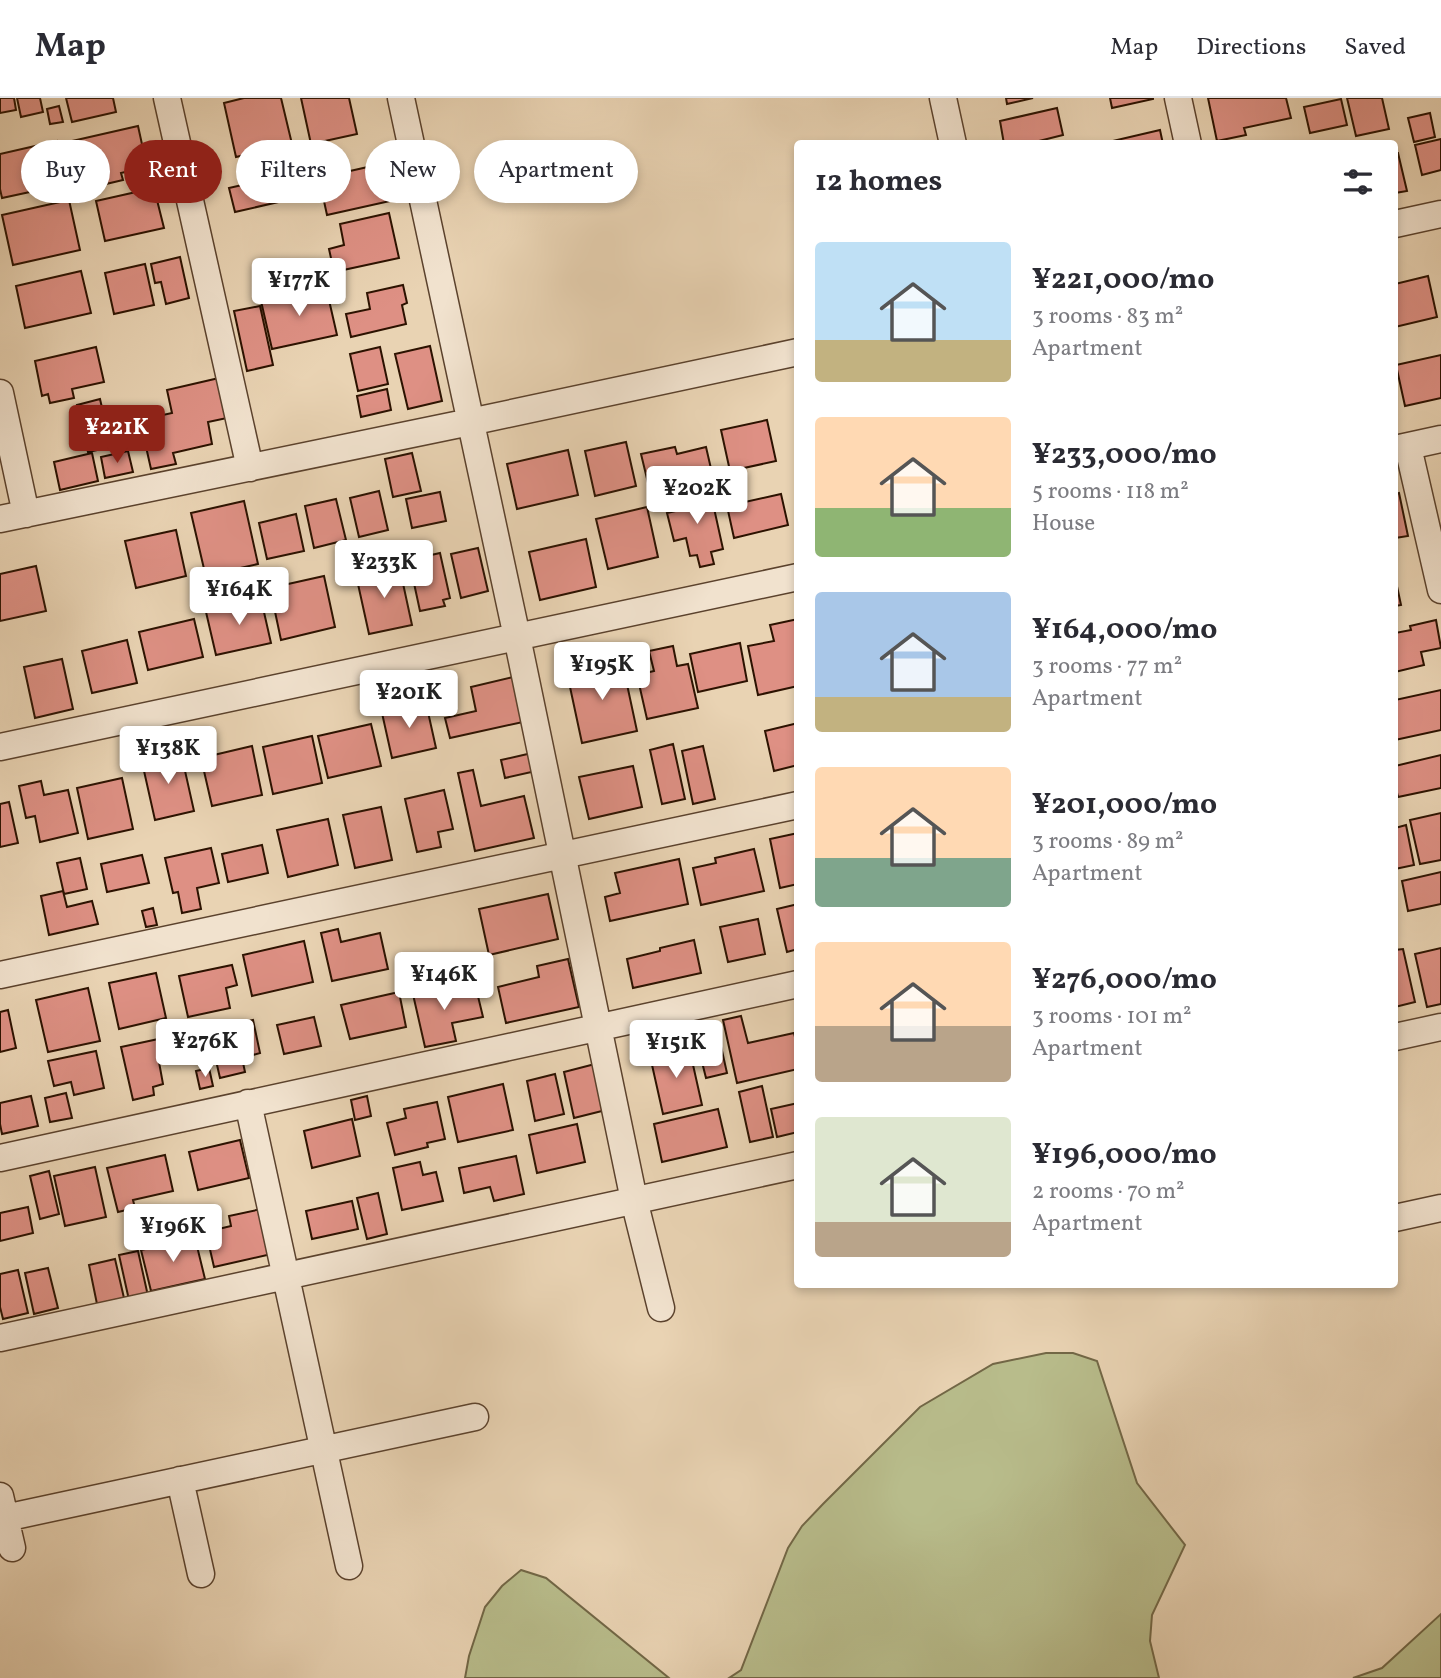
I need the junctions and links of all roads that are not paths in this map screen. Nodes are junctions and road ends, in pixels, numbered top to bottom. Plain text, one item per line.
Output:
1 (167, 98) edge
2 (401, 98) edge
3 (943, 98) edge
4 (1178, 98) edge
5 (952, 140) edge
6 (1187, 140) edge
7 (1441, 214) edge
8 (1398, 223) edge
9 (794, 353) edge
10 (0, 393) edge
11 (470, 422) junction
12 (1441, 439) edge
13 (1401, 448) edge
14 (250, 468) junction
15 (26, 514) junction
16 (0, 519) edge
17 (794, 578) edge
18 (1441, 590) edge
19 (517, 637) junction
20 (0, 747) edge
21 (794, 806) edge
22 (562, 854) junction
23 (0, 975) edge
24 (794, 985) edge
25 (597, 1027) junction
26 (1441, 1027) edge
27 (1398, 1036) edge
28 (248, 1103) junction
29 (0, 1158) edge
30 (794, 1166) edge
31 (634, 1200) junction
32 (1441, 1208) edge
33 (1398, 1217) edge
34 (286, 1276) junction
35 (662, 1308) dead end
36 (0, 1338) edge
37 (475, 1417) dead end
38 (323, 1450) junction
39 (180, 1480) junction
40 (2, 1507) edge
41 (12, 1548) dead end
42 (349, 1566) dead end
43 (201, 1574) dead end

1 - 14 street
2 - 11 street
3 - 5 street
4 - 6 street
7 - 8 street
9 - 11 street
10 - 15 street
11 - 14 street
11 - 19 street
12 - 13 street
13 - 18 street
14 - 15 street
15 - 16 street
17 - 19 street
19 - 20 street
19 - 22 street
21 - 22 street
22 - 23 street
22 - 25 street
24 - 25 street
25 - 28 street
25 - 31 street
26 - 27 street
28 - 29 street
28 - 34 street
30 - 31 street
31 - 34 street
31 - 35 street
32 - 33 street
34 - 36 street
34 - 38 street
37 - 38 street
38 - 39 street
38 - 42 street
39 - 40 street
39 - 43 street
40 - 41 street

